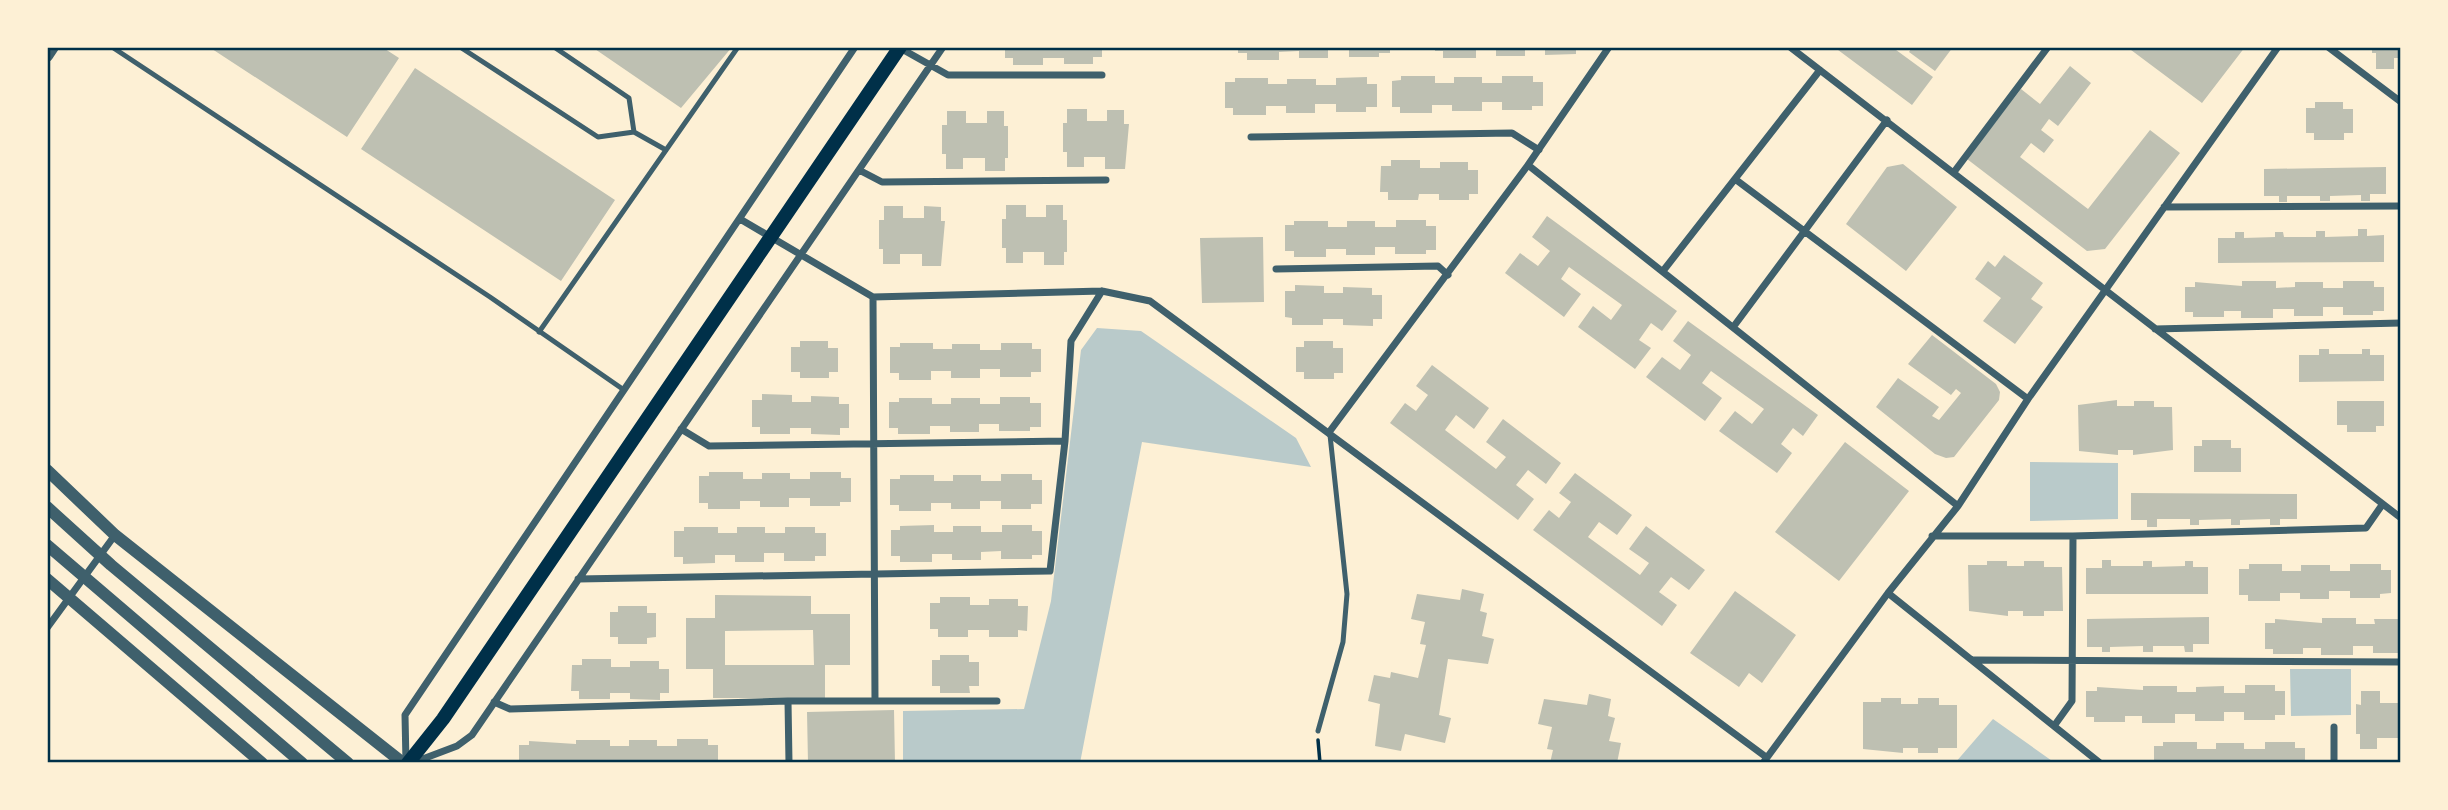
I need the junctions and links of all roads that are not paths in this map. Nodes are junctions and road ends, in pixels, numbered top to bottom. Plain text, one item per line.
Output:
1 (52, 47) edge
2 (112, 47) edge
3 (460, 47) edge
4 (554, 47) edge
5 (738, 47) edge
6 (855, 47) edge
7 (900, 47) edge
8 (943, 47) edge
9 (1609, 47) edge
10 (1790, 47) edge
11 (2048, 47) edge
12 (2278, 47) edge
13 (2329, 47) edge
14 (47, 56) edge
15 (931, 65) junction
16 (1820, 70) junction
17 (1102, 75) dead end
18 (2401, 102) edge
19 (1887, 120) junction
20 (634, 132) junction
21 (1251, 137) dead end
22 (666, 150) junction
23 (1539, 150) junction
24 (1528, 165) junction
25 (859, 170) junction
26 (1954, 172) junction
27 (1735, 178) junction
28 (1106, 180) dead end
29 (2401, 206) edge
30 (2164, 207) junction
31 (740, 219) junction
32 (1805, 230) junction
33 (772, 239) junction
34 (800, 255) junction
35 (1276, 269) dead end
36 (1663, 271) junction
37 (1447, 275) junction
38 (2104, 290) junction
39 (1102, 291) junction
40 (873, 297) junction
41 (2401, 323) edge
42 (1734, 326) junction
43 (2155, 330) junction
44 (539, 332) junction
45 (624, 390) junction
46 (2028, 399) junction
47 (681, 429) junction
48 (1330, 432) junction
49 (1065, 441) junction
50 (873, 445) junction
51 (47, 470) edge
52 (2382, 505) junction
53 (1958, 506) junction
54 (47, 507) edge
55 (2401, 519) edge
56 (115, 535) junction
57 (1932, 536) junction
58 (2073, 536) junction
59 (47, 545) edge
60 (100, 556) junction
61 (874, 572) junction
62 (47, 579) edge
63 (83, 579) junction
64 (578, 579) junction
65 (1888, 593) junction
66 (68, 600) junction
67 (47, 628) edge
68 (1973, 660) junction
69 (2073, 661) junction
70 (2401, 662) edge
71 (789, 701) junction
72 (875, 701) junction
73 (997, 701) dead end
74 (494, 702) junction
75 (2054, 726) junction
76 (2334, 727) dead end
77 (1318, 731) road end
78 (1765, 760) edge
79 (262, 763) edge
80 (302, 763) edge
81 (348, 763) edge
82 (407, 763) edge
83 (789, 763) edge
84 (2100, 763) edge
85 (2334, 763) edge

1 - 14 street
2 - 44 lane
3 - 20 lane
4 - 20 lane
5 - 22 lane
6 - 31 street
7 - 15 street
7 - 33 main road
8 - 15 street
9 - 23 street
10 - 16 street
11 - 26 street
12 - 30 street
13 - 18 street
15 - 17 street
15 - 25 street
16 - 19 street
16 - 27 street
19 - 26 street
19 - 32 street
20 - 22 lane
21 - 23 street
22 - 44 lane
23 - 24 street
24 - 36 street
24 - 37 street
25 - 28 street
25 - 34 street
26 - 38 street
27 - 32 street
27 - 36 street
29 - 30 street
30 - 38 street
31 - 33 street
31 - 45 street
32 - 42 street
32 - 46 street
33 - 34 street
33 - 82 main road
34 - 40 street
34 - 47 street
35 - 37 street
36 - 42 street
37 - 48 street
38 - 43 street
38 - 46 street
39 - 40 street
39 - 48 street
39 - 49 street
40 - 50 street
41 - 43 street
42 - 53 street
43 - 52 street
44 - 45 lane
45 - 82 street
46 - 53 street
47 - 50 street
47 - 64 street
48 - 77 lane
48 - 78 street
49 - 50 street
49 - 61 street
50 - 61 street
51 - 56 street
52 - 55 street
52 - 58 street
53 - 57 street
54 - 60 street
56 - 60 street
56 - 82 street
57 - 58 street
57 - 65 street
58 - 69 street
59 - 63 street
60 - 63 street
60 - 81 street
61 - 64 street
61 - 72 street
62 - 66 street
63 - 66 street
63 - 80 street
64 - 74 street
65 - 68 street
65 - 78 street
66 - 67 street
66 - 79 street
68 - 69 street
68 - 75 street
69 - 70 street
69 - 75 street
71 - 72 street
71 - 74 street
71 - 83 street
72 - 73 street
74 - 82 street
75 - 84 street
76 - 85 street

